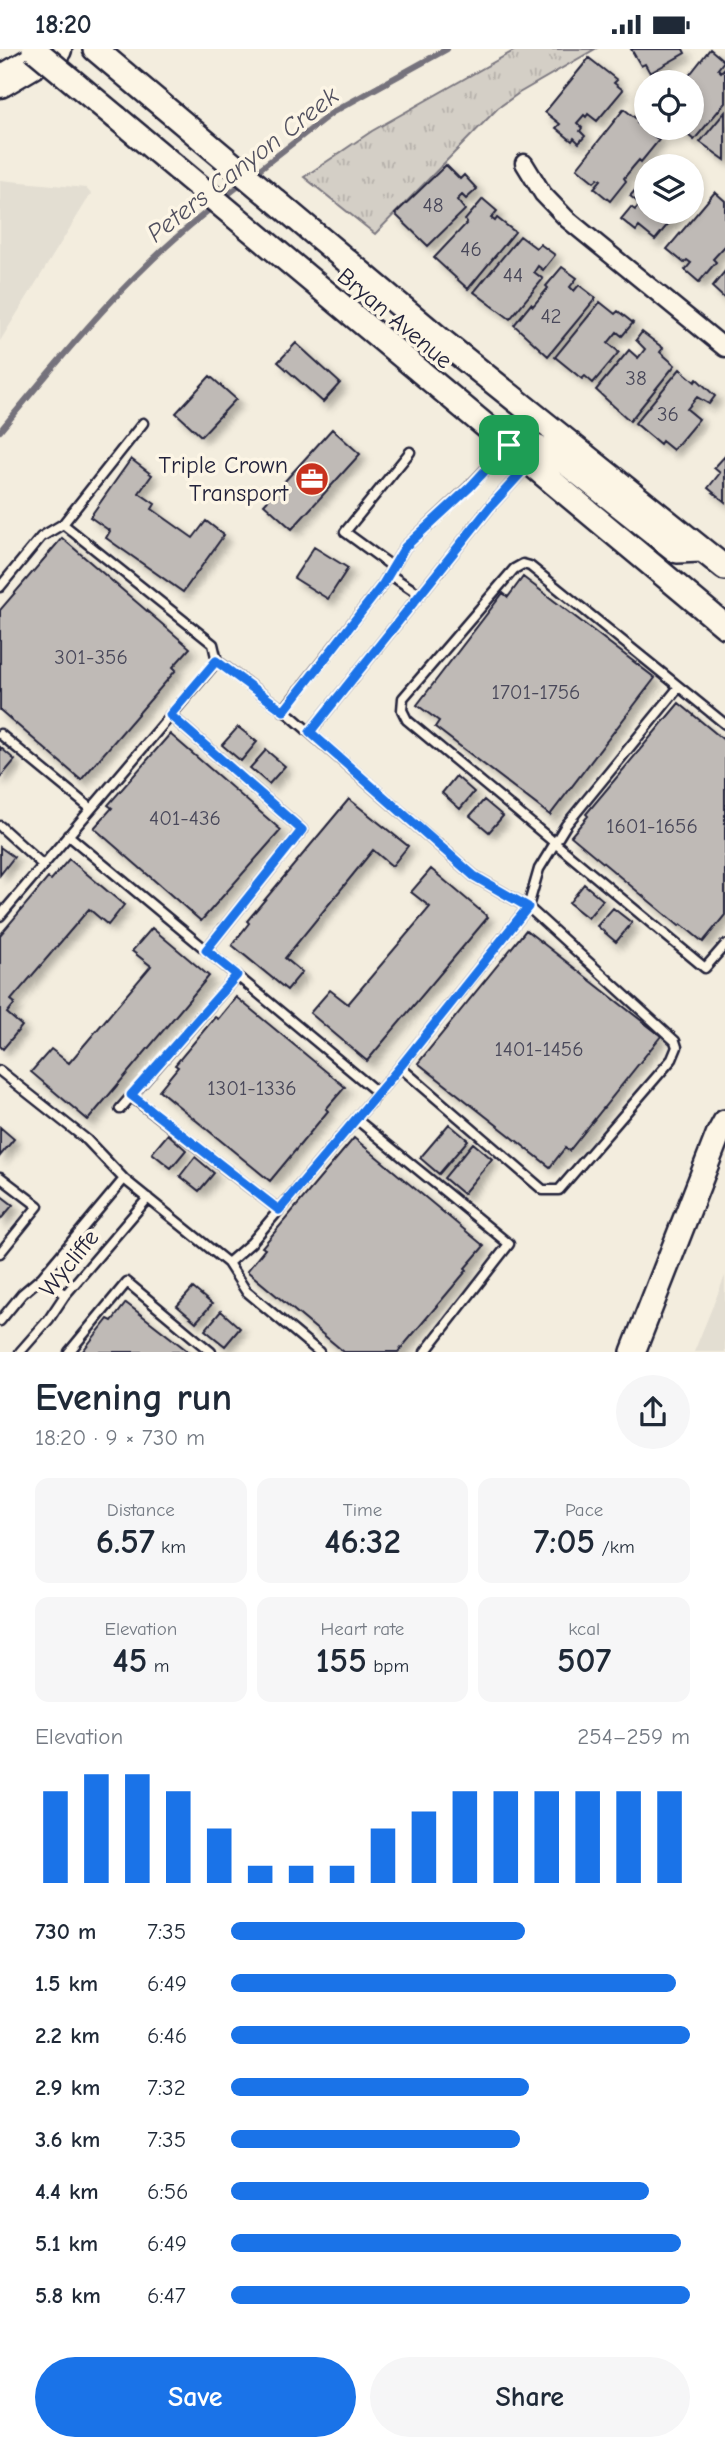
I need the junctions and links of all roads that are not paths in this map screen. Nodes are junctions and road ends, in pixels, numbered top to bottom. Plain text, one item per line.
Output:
1 (34, 49) edge
2 (56, 49) edge
3 (95, 49) edge
4 (0, 82) edge
5 (524, 163) dead end
6 (725, 348) edge
7 (143, 423) dead end
8 (509, 445) junction
9 (410, 452) dead end
10 (530, 463) junction
11 (63, 524) junction
12 (702, 550) junction
13 (725, 568) edge
14 (391, 570) junction
15 (0, 587) edge
16 (419, 594) junction
17 (725, 626) edge
18 (216, 661) junction
19 (679, 687) junction
20 (284, 711) junction
21 (170, 715) junction
22 (725, 725) edge
23 (310, 732) junction
24 (0, 734) edge
25 (90, 808) junction
26 (0, 826) edge
27 (68, 835) junction
28 (554, 843) junction
29 (43, 865) junction
30 (528, 907) junction
31 (0, 916) edge
32 (725, 945) edge
33 (206, 950) junction
34 (237, 975) junction
35 (400, 1067) junction
36 (0, 1071) edge
37 (378, 1093) junction
38 (131, 1095) junction
39 (120, 1109) dead end
40 (356, 1119) junction
41 (725, 1122) edge
42 (0, 1177) edge
43 (124, 1179) junction
44 (148, 1198) junction
45 (279, 1210) junction
46 (0, 1254) edge
47 (228, 1263) junction
48 (42, 1277) junction
49 (65, 1295) junction
50 (0, 1321) edge
51 (20, 1352) edge
52 (69, 1352) edge
53 (211, 1352) edge
54 (319, 1352) edge
55 (425, 1352) edge
56 (633, 1352) edge

1 - 8 main road, Bryan Avenue, bridge
2 - 4 highway
3 - 12 main road, Bryan Avenue
5 - 6 street
7 - 11 lane
8 - 10 main road, Bryan Avenue
8 - 12 main road
8 - 14 lane
9 - 14 lane
10 - 16 lane
10 - 17 main road, Bryan Avenue
11 - 15 lane
11 - 18 lane
12 - 13 main road, Bryan Avenue
14 - 16 lane
14 - 20 lane
16 - 23 lane
18 - 20 lane
18 - 21 lane
19 - 22 lane
19 - 28 lane
19 - 28 lane
20 - 23 lane
21 - 25 lane
21 - 33 lane
23 - 30 lane
24 - 25 lane
25 - 27 lane
26 - 29 lane
27 - 29 lane
27 - 33 lane
28 - 30 lane
28 - 32 lane
29 - 31 lane
30 - 35 lane
30 - 35 lane
33 - 34 lane
34 - 37 lane
34 - 38 lane
35 - 37 lane
36 - 43 lane
37 - 40 lane
38 - 39 lane
38 - 45 lane
40 - 45 lane
40 - 55 lane
41 - 56 main road
42 - 46 lane
43 - 44 lane
43 - 48 lane, Wycliffe
44 - 47 lane
44 - 49 lane, Wycliffe
45 - 47 lane
47 - 54 lane
48 - 49 lane
48 - 50 lane, Wycliffe
49 - 51 lane, Wycliffe
52 - 53 lane

